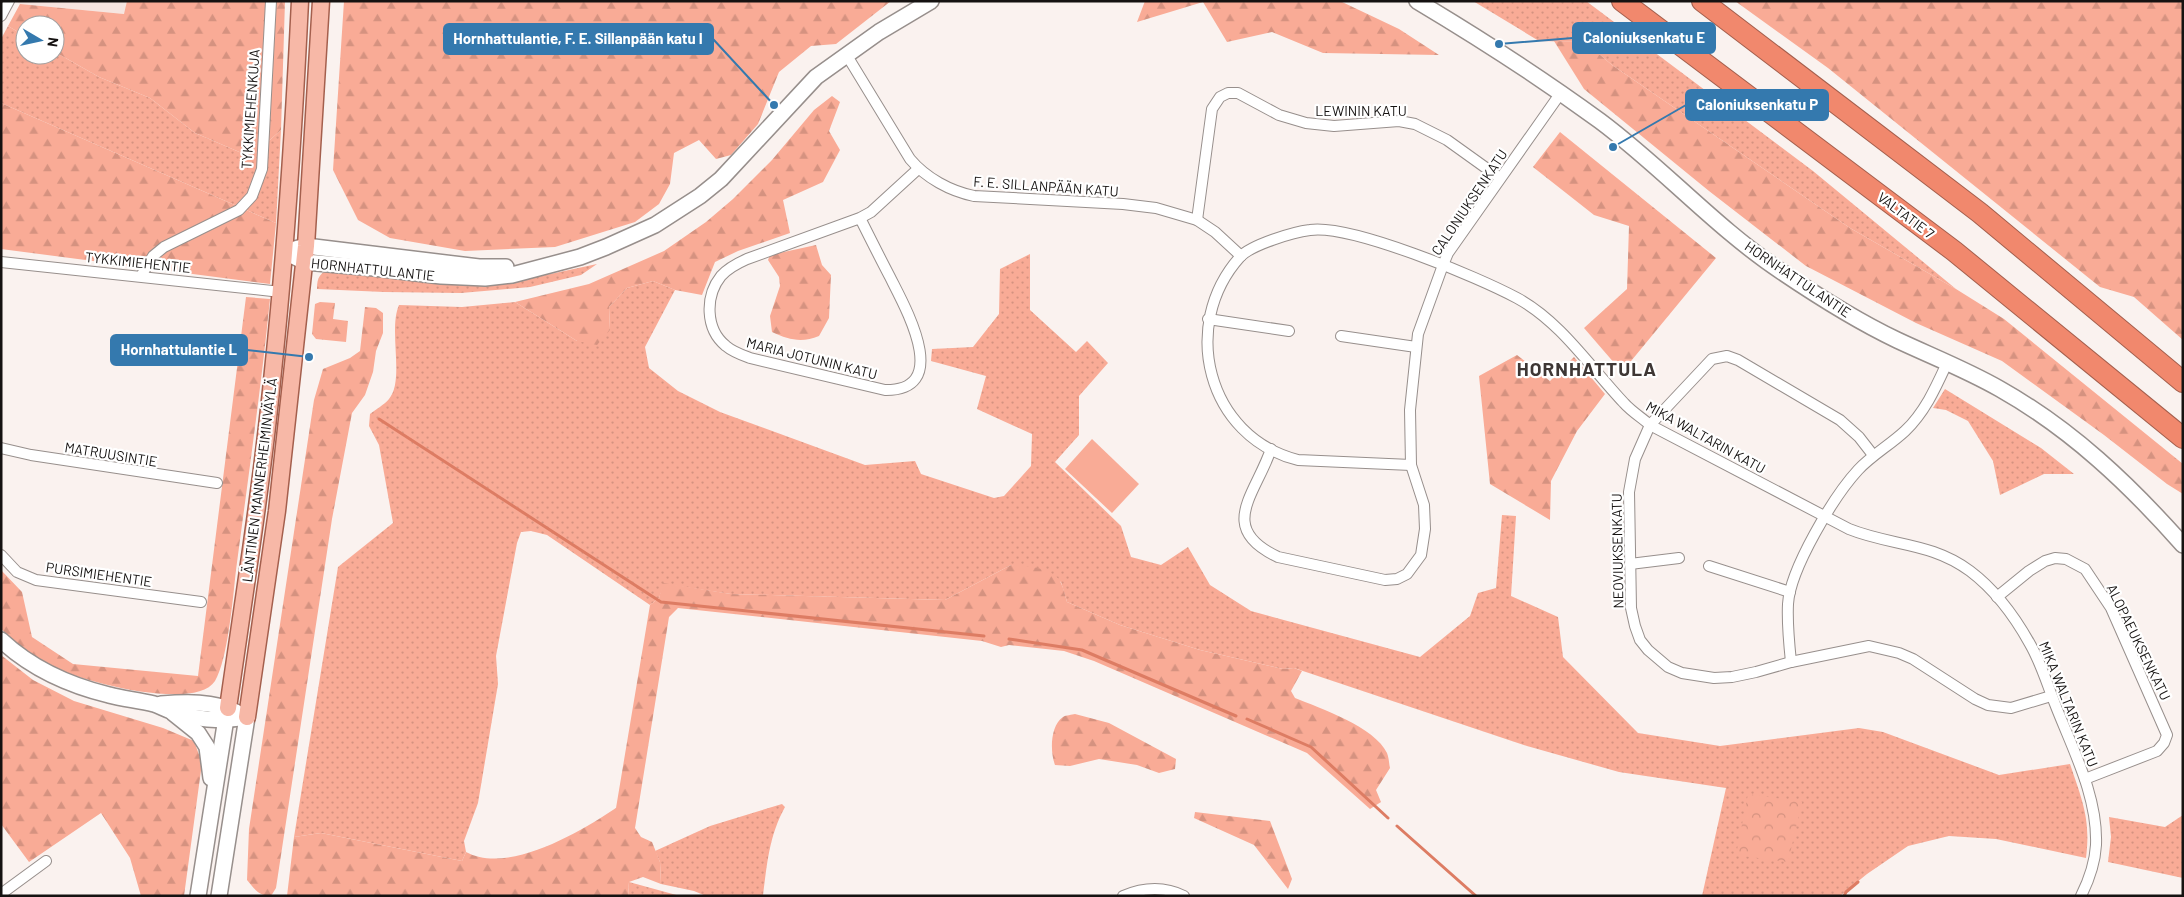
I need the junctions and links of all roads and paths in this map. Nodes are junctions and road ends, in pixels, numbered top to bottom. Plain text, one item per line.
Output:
1 (9, 1) edge
2 (271, 1) edge
3 (300, 1) edge
4 (321, 1) edge
5 (931, 1) edge
6 (1417, 1) edge
7 (1622, 1) edge
8 (1702, 1) edge
9 (1, 16) edge
10 (846, 54) junction
11 (1560, 94) junction
12 (918, 169) junction
13 (1500, 178) junction
14 (860, 218) junction
15 (1197, 220) junction
16 (285, 252) junction
17 (305, 254) junction
18 (1241, 256) junction
19 (1, 262) edge
20 (1443, 265) junction
21 (141, 276) junction
22 (272, 291) dead end
23 (1208, 319) junction
24 (1289, 331) dead end
25 (1341, 336) dead end
26 (1416, 347) junction
27 (1947, 362) junction
28 (2183, 382) edge
29 (1650, 424) junction
30 (2183, 438) edge
31 (1, 448) edge
32 (1271, 449) junction
33 (1873, 455) junction
34 (1410, 464) junction
35 (217, 483) dead end
36 (1825, 517) junction
37 (2183, 545) edge
38 (1, 555) edge
39 (1679, 558) dead end
40 (1630, 564) junction
41 (1709, 566) dead end
42 (1790, 592) junction
43 (1997, 597) junction
44 (201, 602) dead end
45 (1, 640) edge
46 (1791, 662) junction
47 (2051, 696) junction
48 (155, 704) junction
49 (172, 712) junction
50 (227, 715) junction
51 (247, 717) junction
52 (2084, 779) junction
53 (213, 798) junction
54 (46, 861) dead end
55 (1, 894) edge
56 (198, 896) edge
57 (219, 896) edge
58 (1123, 896) edge
59 (1184, 896) edge
60 (2081, 896) edge

1 - 9 street
2 - 21 street, TYKKIMIEHENKUJA
3 - 16 main road, LÄNTINEN MANNERHEIMINVÄYLÄ
4 - 17 main road, LÄNTINEN MANNERHEIMINVÄYLÄ
5 - 10 street, HORNHATTULANTIE
6 - 11 street, HORNHATTULANTIE
7 - 30 highway, VALTATIE 7
8 - 28 highway
10 - 12 street, F. E. SILLANPÄÄN KATU
10 - 17 street, HORNHATTULANTIE
11 - 13 street, CALONIUKSENKATU
11 - 27 street, HORNHATTULANTIE
12 - 14 street, MARIA JOTUNIN KATU
12 - 15 street, F. E. SILLANPÄÄN KATU
13 - 15 street, LEWININ KATU
13 - 20 street, CALONIUKSENKATU
14 - 14 street, MARIA JOTUNIN KATU
15 - 18 street, F. E. SILLANPÄÄN KATU
16 - 17 street, HORNHATTULANTIE
16 - 50 main road, LÄNTINEN MANNERHEIMINVÄYLÄ
17 - 51 main road, LÄNTINEN MANNERHEIMINVÄYLÄ
18 - 20 street, MIKA WALTARIN KATU
18 - 23 street, MIKA WALTARIN KATU
19 - 21 street, TYKKIMIEHENTIE
20 - 26 street, CALONIUKSENKATU
20 - 29 street, MIKA WALTARIN KATU
21 - 22 street, TYKKIMIEHENTIE
23 - 24 street
23 - 32 street, MIKA WALTARIN KATU
25 - 26 street
26 - 34 street, CALONIUKSENKATU
27 - 33 street
27 - 37 street, HORNHATTULANTIE
29 - 33 street, NEOVIUKSENKATU
29 - 36 street, MIKA WALTARIN KATU
29 - 40 street, NEOVIUKSENKATU
31 - 35 street, MATRUUSINTIE
32 - 34 street, MIKA WALTARIN KATU
32 - 34 street, CALONIUKSENKATU
33 - 36 street
36 - 42 street
36 - 43 street, MIKA WALTARIN KATU
38 - 44 street, PURSIMIEHENTIE
39 - 40 street
40 - 46 street, NEOVIUKSENKATU
41 - 42 street
42 - 46 street
43 - 47 street, MIKA WALTARIN KATU
43 - 52 street, ALOPAEUKSENKATU
45 - 48 street
46 - 47 street, NEOVIUKSENKATU
47 - 52 street, MIKA WALTARIN KATU
48 - 49 street
48 - 50 street
49 - 50 street
49 - 53 street
50 - 51 street
50 - 53 street, LÄNTINEN MANNERHEIMINVÄYLÄ
51 - 57 street, LÄNTINEN MANNERHEIMINVÄYLÄ
52 - 60 street, MIKA WALTARIN KATU
53 - 56 street, LÄNTINEN MANNERHEIMINVÄYLÄ
54 - 55 street
58 - 59 street

